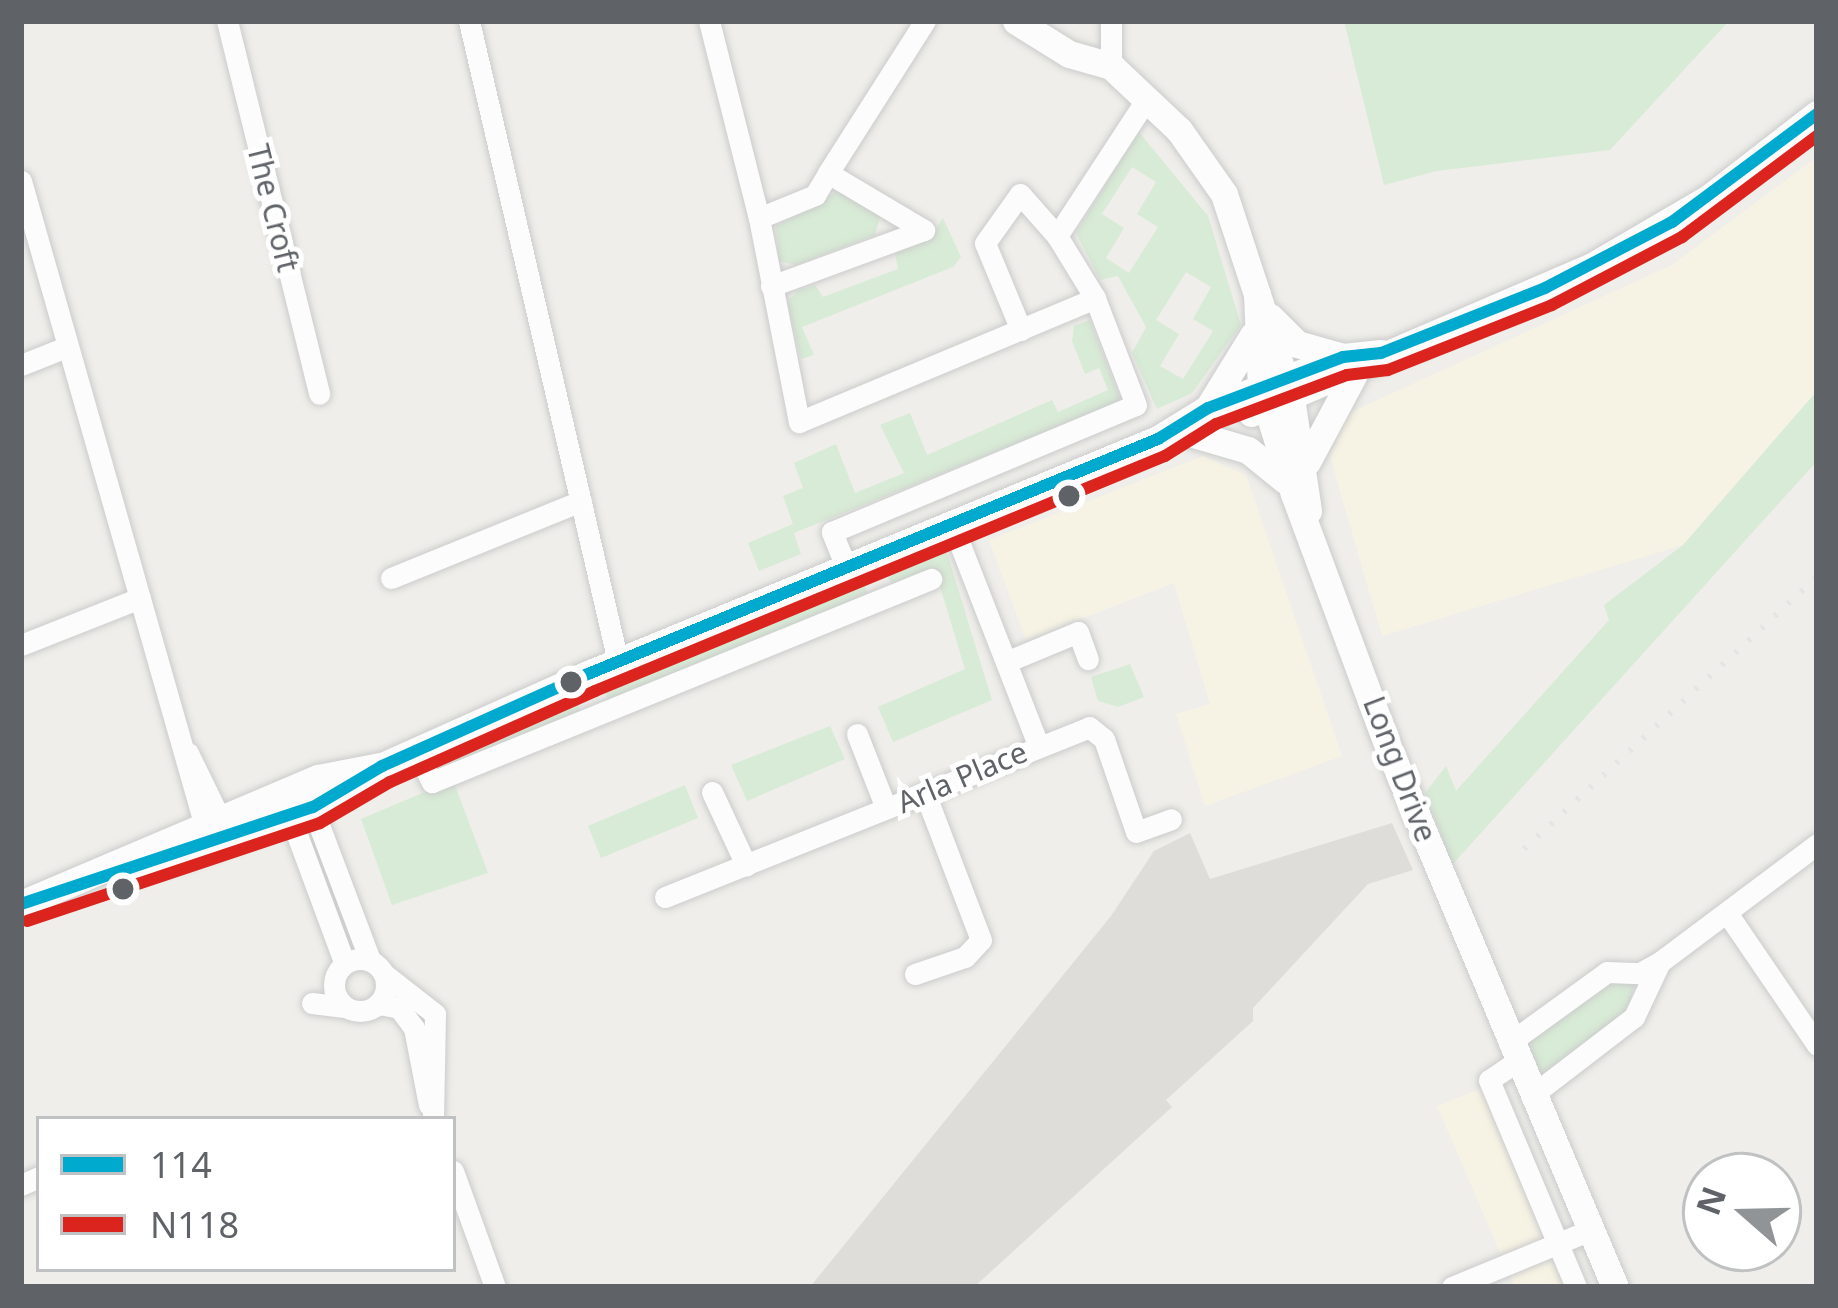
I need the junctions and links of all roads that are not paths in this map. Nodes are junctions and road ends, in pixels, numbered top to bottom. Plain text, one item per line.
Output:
1 (227, 21) edge
2 (469, 21) edge
3 (709, 21) edge
4 (925, 21) edge
5 (1016, 21) edge
6 (1111, 21) edge
7 (1111, 66) junction
8 (1146, 100) junction
9 (1817, 114) edge
10 (828, 173) junction
11 (21, 181) edge
12 (759, 218) junction
13 (1057, 236) junction
14 (770, 286) junction
15 (1096, 298) junction
16 (1260, 308) junction
17 (1022, 330) junction
18 (66, 346) junction
19 (1362, 359) junction
20 (21, 365) edge
21 (1276, 393) junction
22 (320, 394) dead end
23 (1208, 408) junction
24 (1190, 434) junction
25 (1158, 439) junction
26 (1306, 462) junction
27 (581, 501) junction
28 (1301, 505) junction
29 (952, 524) junction
30 (859, 562) junction
31 (391, 578) dead end
32 (931, 579) dead end
33 (883, 597) junction
34 (140, 598) junction
35 (21, 645) edge
36 (1088, 659) dead end
37 (618, 662) junction
38 (1006, 662) junction
39 (588, 674) junction
40 (600, 711) junction
41 (857, 734) dead end
42 (1039, 747) junction
43 (416, 751) junction
44 (712, 792) dead end
45 (925, 793) junction
46 (297, 800) junction
47 (886, 808) junction
48 (1171, 819) dead end
49 (216, 832) junction
50 (1817, 844) edge
51 (746, 865) junction
52 (665, 897) dead end
53 (21, 904) edge
54 (1727, 914) junction
55 (1660, 962) junction
56 (377, 967) junction
57 (339, 973) junction
58 (915, 974) dead end
59 (379, 1004) junction
60 (1508, 1042) junction
61 (1817, 1045) edge
62 (1531, 1096) junction
63 (434, 1116) edge
64 (434, 1116) edge
65 (456, 1179) edge
66 (1590, 1230) junction
67 (1558, 1246) junction
68 (495, 1287) edge
69 (1452, 1287) edge
70 (1576, 1287) edge
71 (1615, 1287) edge

1 - 22 street, The Croft
2 - 27 street
3 - 12 street
4 - 10 street
5 - 7 street
6 - 7 street
7 - 8 street, Long Drive
8 - 13 street
8 - 16 street, Long Drive
9 - 19 street
10 - 12 street
10 - 14 street
11 - 18 street
12 - 14 street
13 - 15 street
13 - 17 street
14 - 17 street
15 - 17 street
15 - 30 street
16 - 19 street
16 - 21 street, Long Drive
16 - 23 street
18 - 20 street
18 - 34 street
19 - 21 street
19 - 26 street
21 - 23 street
21 - 24 street
21 - 26 street, Long Drive
21 - 28 street, Long Drive
23 - 25 street
24 - 25 street
24 - 28 street
25 - 29 street
26 - 28 street, Long Drive
27 - 31 street
27 - 37 street
28 - 60 street, Long Drive
29 - 30 street
29 - 38 street, Arla Place
30 - 33 street
30 - 37 street
32 - 33 street
33 - 40 street
34 - 35 street
34 - 49 street
36 - 38 street
37 - 39 street
38 - 42 street, Arla Place
39 - 40 street
39 - 43 street
40 - 43 street
41 - 47 street
42 - 45 street, Arla Place
42 - 48 street
43 - 46 street
44 - 51 street
45 - 47 street, Arla Place
45 - 58 street
46 - 49 street
46 - 56 street
46 - 57 street
47 - 51 street, Arla Place
49 - 53 street
50 - 54 street
51 - 52 street, Arla Place
54 - 55 street
54 - 61 street
55 - 60 street
55 - 62 street
56 - 57 street
56 - 59 street
56 - 63 street
57 - 59 street
59 - 64 street
60 - 62 street, Long Drive
60 - 67 street
62 - 66 street, Long Drive
65 - 68 street
66 - 67 street
66 - 71 street, Long Drive
67 - 69 street
67 - 70 street

